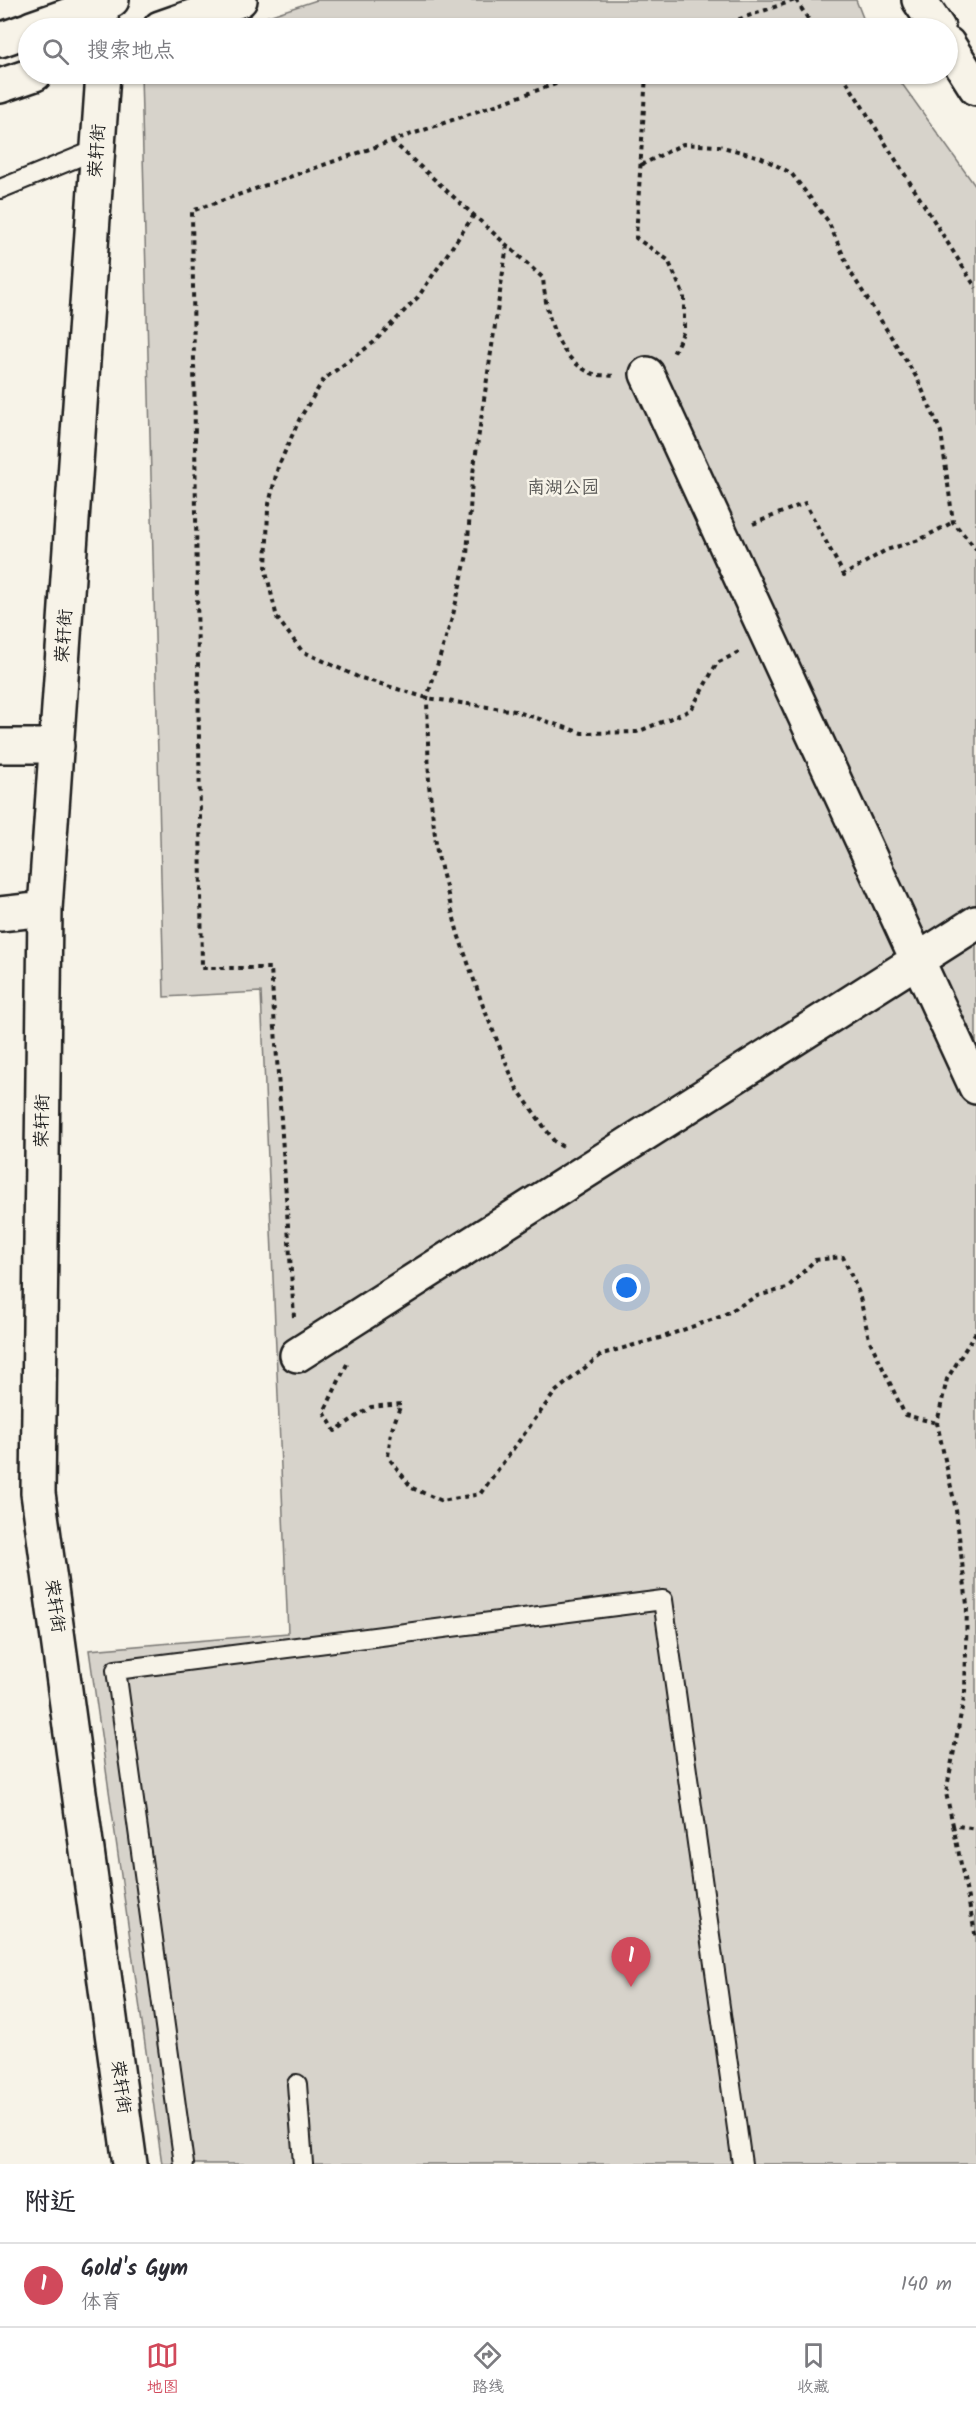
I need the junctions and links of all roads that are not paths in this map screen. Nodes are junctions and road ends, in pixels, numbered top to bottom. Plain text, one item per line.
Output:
1 (240, 0) edge
2 (919, 0) edge
3 (105, 11) edge
4 (76, 18) edge
5 (189, 18) edge
6 (931, 18) edge
7 (18, 33) edge
8 (0, 40) edge
9 (958, 60) edge
10 (18, 80) edge
11 (102, 84) edge
12 (0, 86) edge
13 (976, 88) edge
14 (98, 149) junction
15 (0, 189) edge
16 (647, 374) road end
17 (0, 746) edge
18 (57, 746) junction
19 (45, 909) junction
20 (0, 914) edge
21 (976, 923) edge
22 (917, 960) junction
23 (976, 1087) edge
24 (297, 1355) road end
25 (297, 2085) dead end
26 (130, 2164) edge
27 (184, 2164) edge
28 (303, 2164) edge
29 (742, 2164) edge

1 - 5 street
2 - 6 street
3 - 4 street
7 - 8 street
9 - 13 street
10 - 12 street
11 - 14 street, 荣轩街
14 - 15 lane
14 - 18 street, 荣轩街
16 - 22 street
17 - 18 street
18 - 19 street, 荣轩街
19 - 20 street
19 - 26 street, 荣轩街
21 - 22 street
22 - 23 street
22 - 24 street
25 - 28 lane
27 - 29 lane

